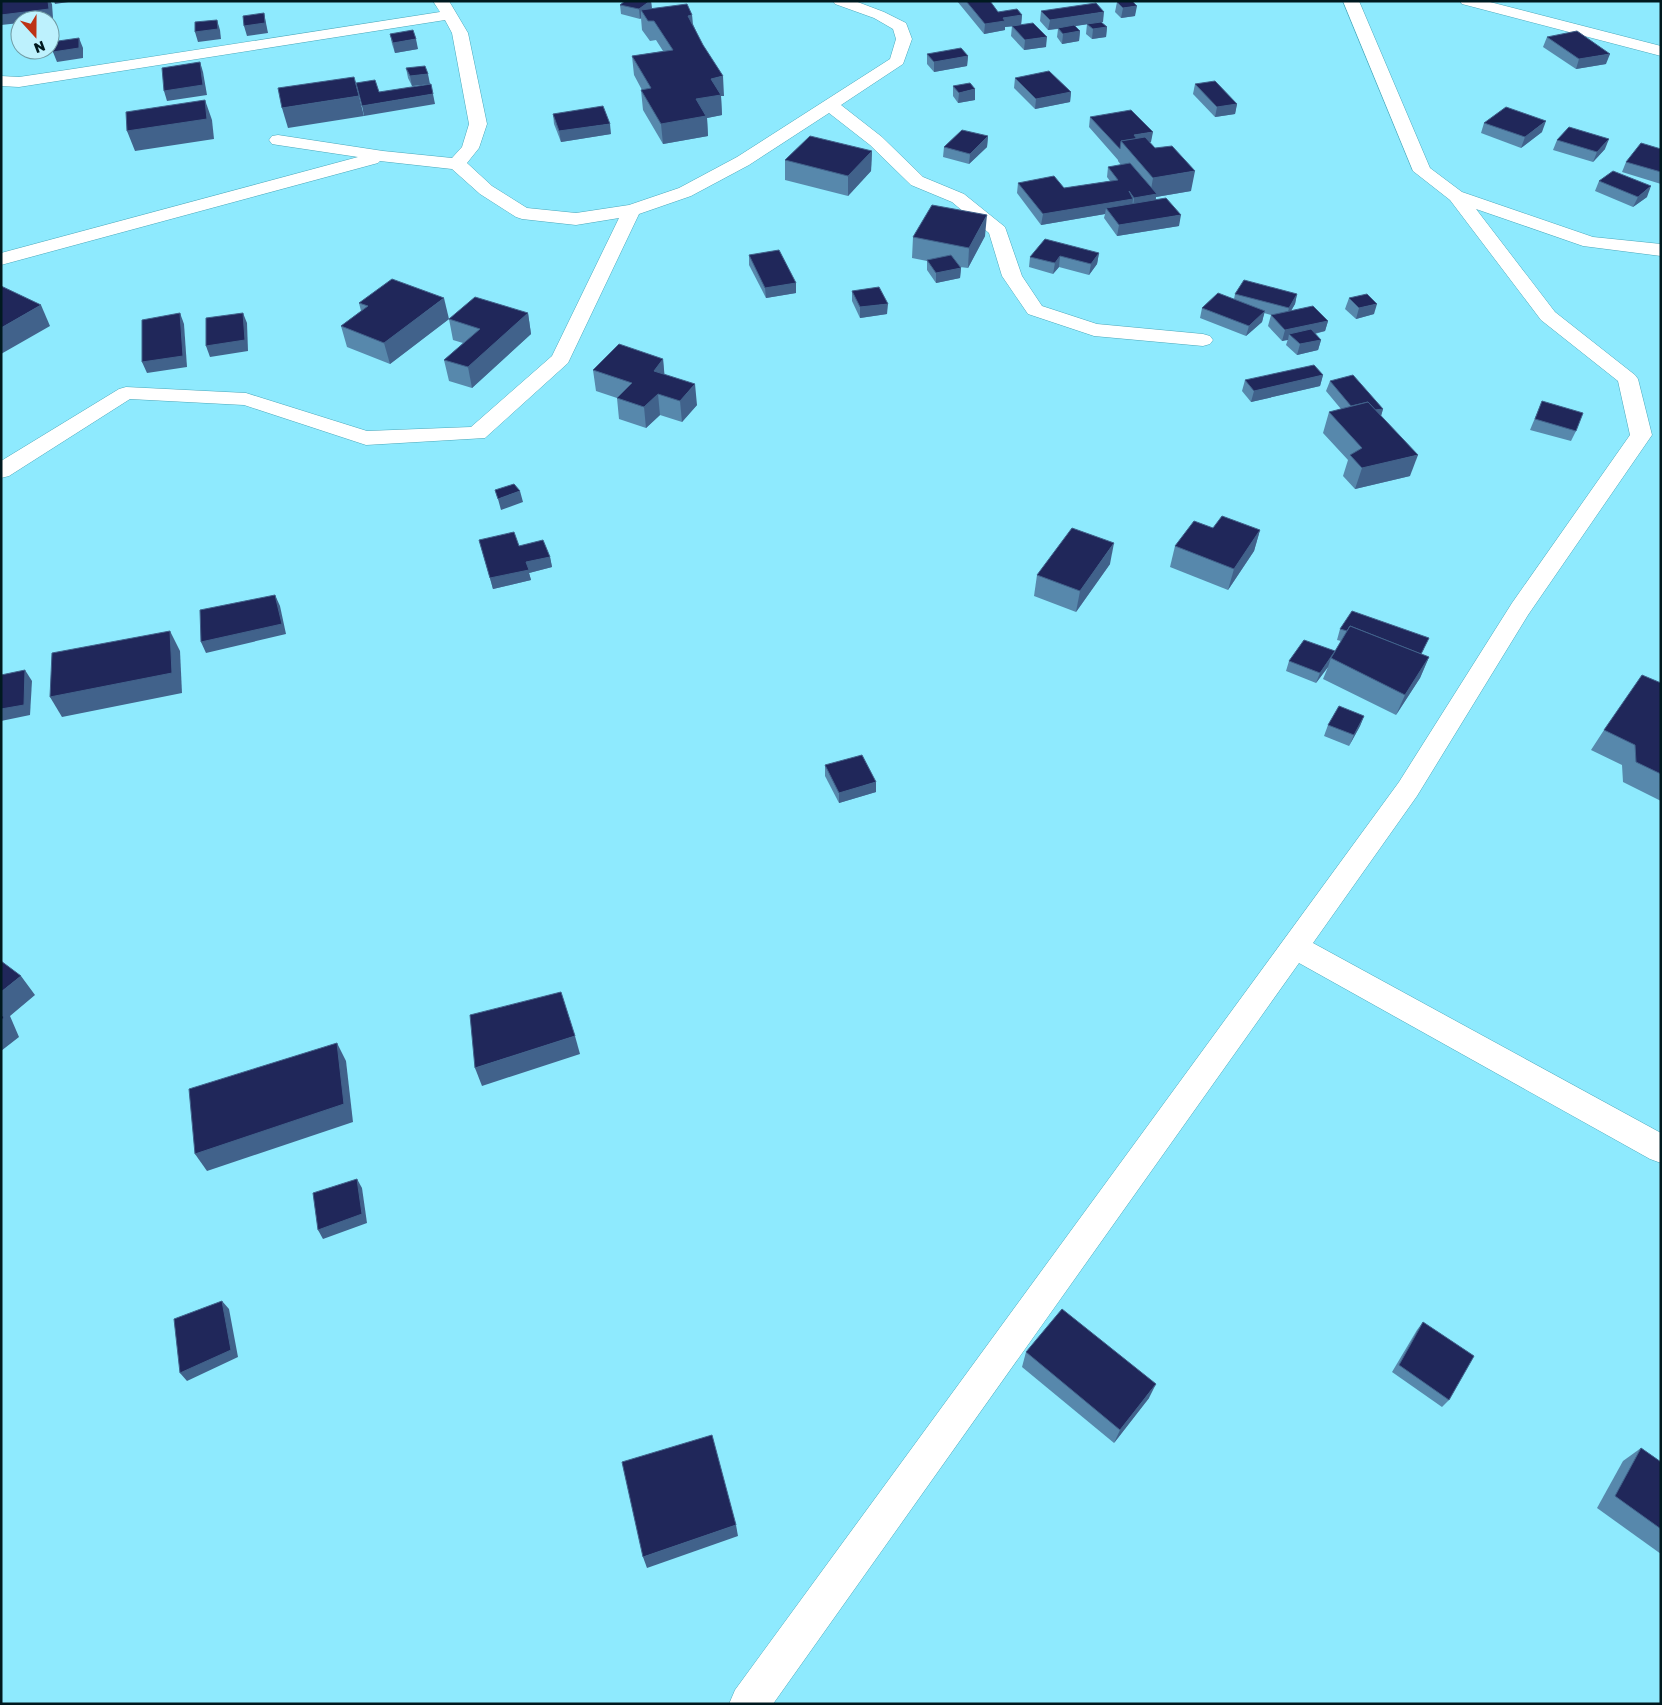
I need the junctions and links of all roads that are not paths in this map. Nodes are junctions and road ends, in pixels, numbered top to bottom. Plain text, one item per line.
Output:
1 (840, 1) edge
2 (1351, 1) edge
3 (1467, 1) edge
4 (445, 8) edge
5 (1661, 51) edge
6 (1, 81) edge
7 (830, 105) junction
8 (278, 140) dead end
9 (383, 156) junction
10 (457, 164) junction
11 (1456, 196) junction
12 (632, 210) junction
13 (1661, 250) edge
14 (1, 258) edge
15 (1203, 340) dead end
16 (1, 471) edge
17 (1295, 947) junction
18 (1661, 1149) edge
19 (749, 1704) edge

1 - 7 street
2 - 11 street
3 - 5 street
4 - 6 street
4 - 10 street
7 - 12 street
7 - 15 street
8 - 9 street
9 - 10 street
9 - 14 street
10 - 12 street
11 - 13 street
11 - 17 street
12 - 16 street
17 - 18 street
17 - 19 street

